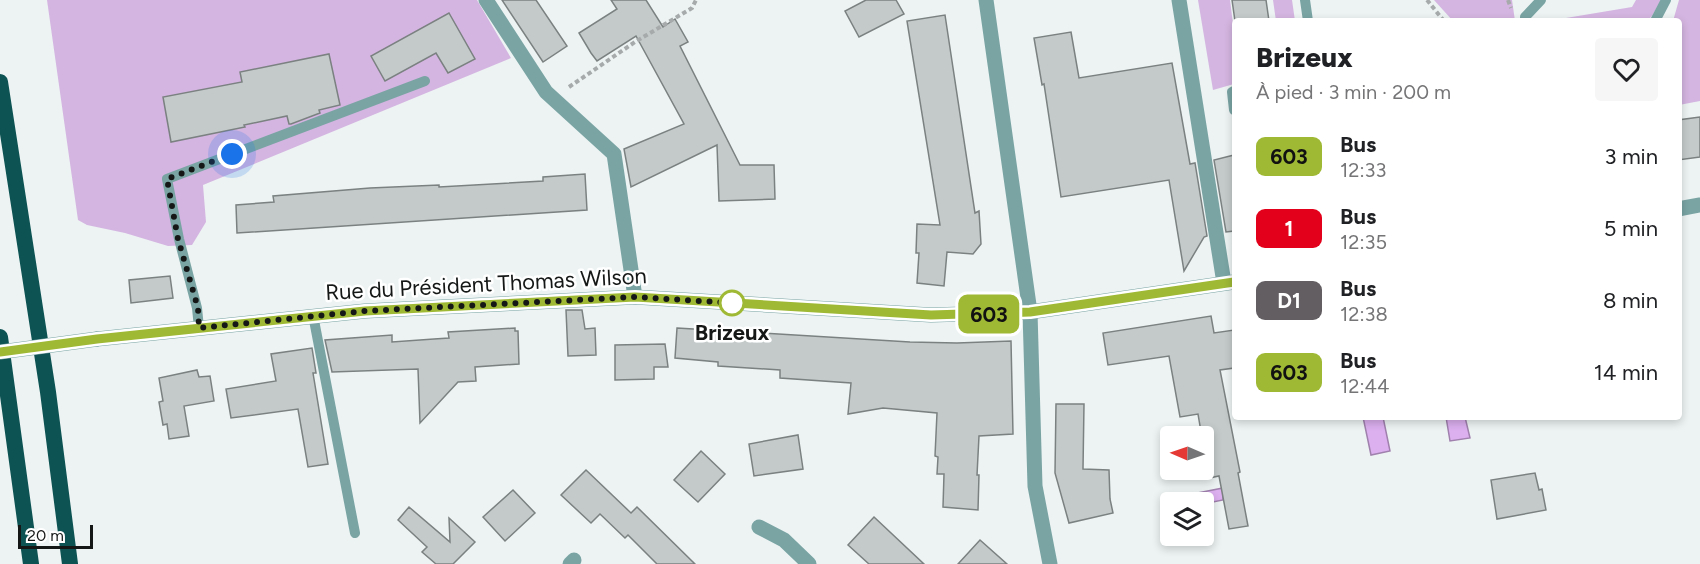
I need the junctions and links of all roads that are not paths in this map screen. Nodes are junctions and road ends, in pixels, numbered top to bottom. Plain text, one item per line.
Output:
1 (486, 0) edge
2 (986, 0) edge
3 (1179, 0) edge
4 (1305, 0) edge
5 (1541, 0) edge
6 (1666, 0) edge
7 (1308, 18) edge
8 (1525, 18) edge
9 (1657, 18) edge
10 (425, 81) dead end
11 (0, 82) edge
12 (1700, 205) edge
13 (1682, 208) edge
14 (1229, 283) edge
15 (635, 297) junction
16 (1030, 312) junction
17 (313, 315) junction
18 (199, 328) junction
19 (0, 338) edge
20 (0, 352) edge
21 (759, 527) dead end
22 (355, 533) dead end
23 (31, 564) edge
24 (70, 564) edge
25 (808, 564) edge
26 (1050, 564) edge

1 - 15 street
2 - 16 street
3 - 14 street
4 - 7 lane
5 - 8 lane
6 - 9 lane
10 - 18 lane
11 - 24 highway
12 - 13 street
14 - 16 street, Rue du Président Thomas Wilson
15 - 16 street, Rue du Président Thomas Wilson
15 - 17 street, Rue du Président Thomas Wilson
16 - 26 street
17 - 18 street, Rue du Président Thomas Wilson
17 - 22 lane
18 - 20 street, Rue du Président Thomas Wilson, bridge
19 - 23 highway
21 - 25 street

